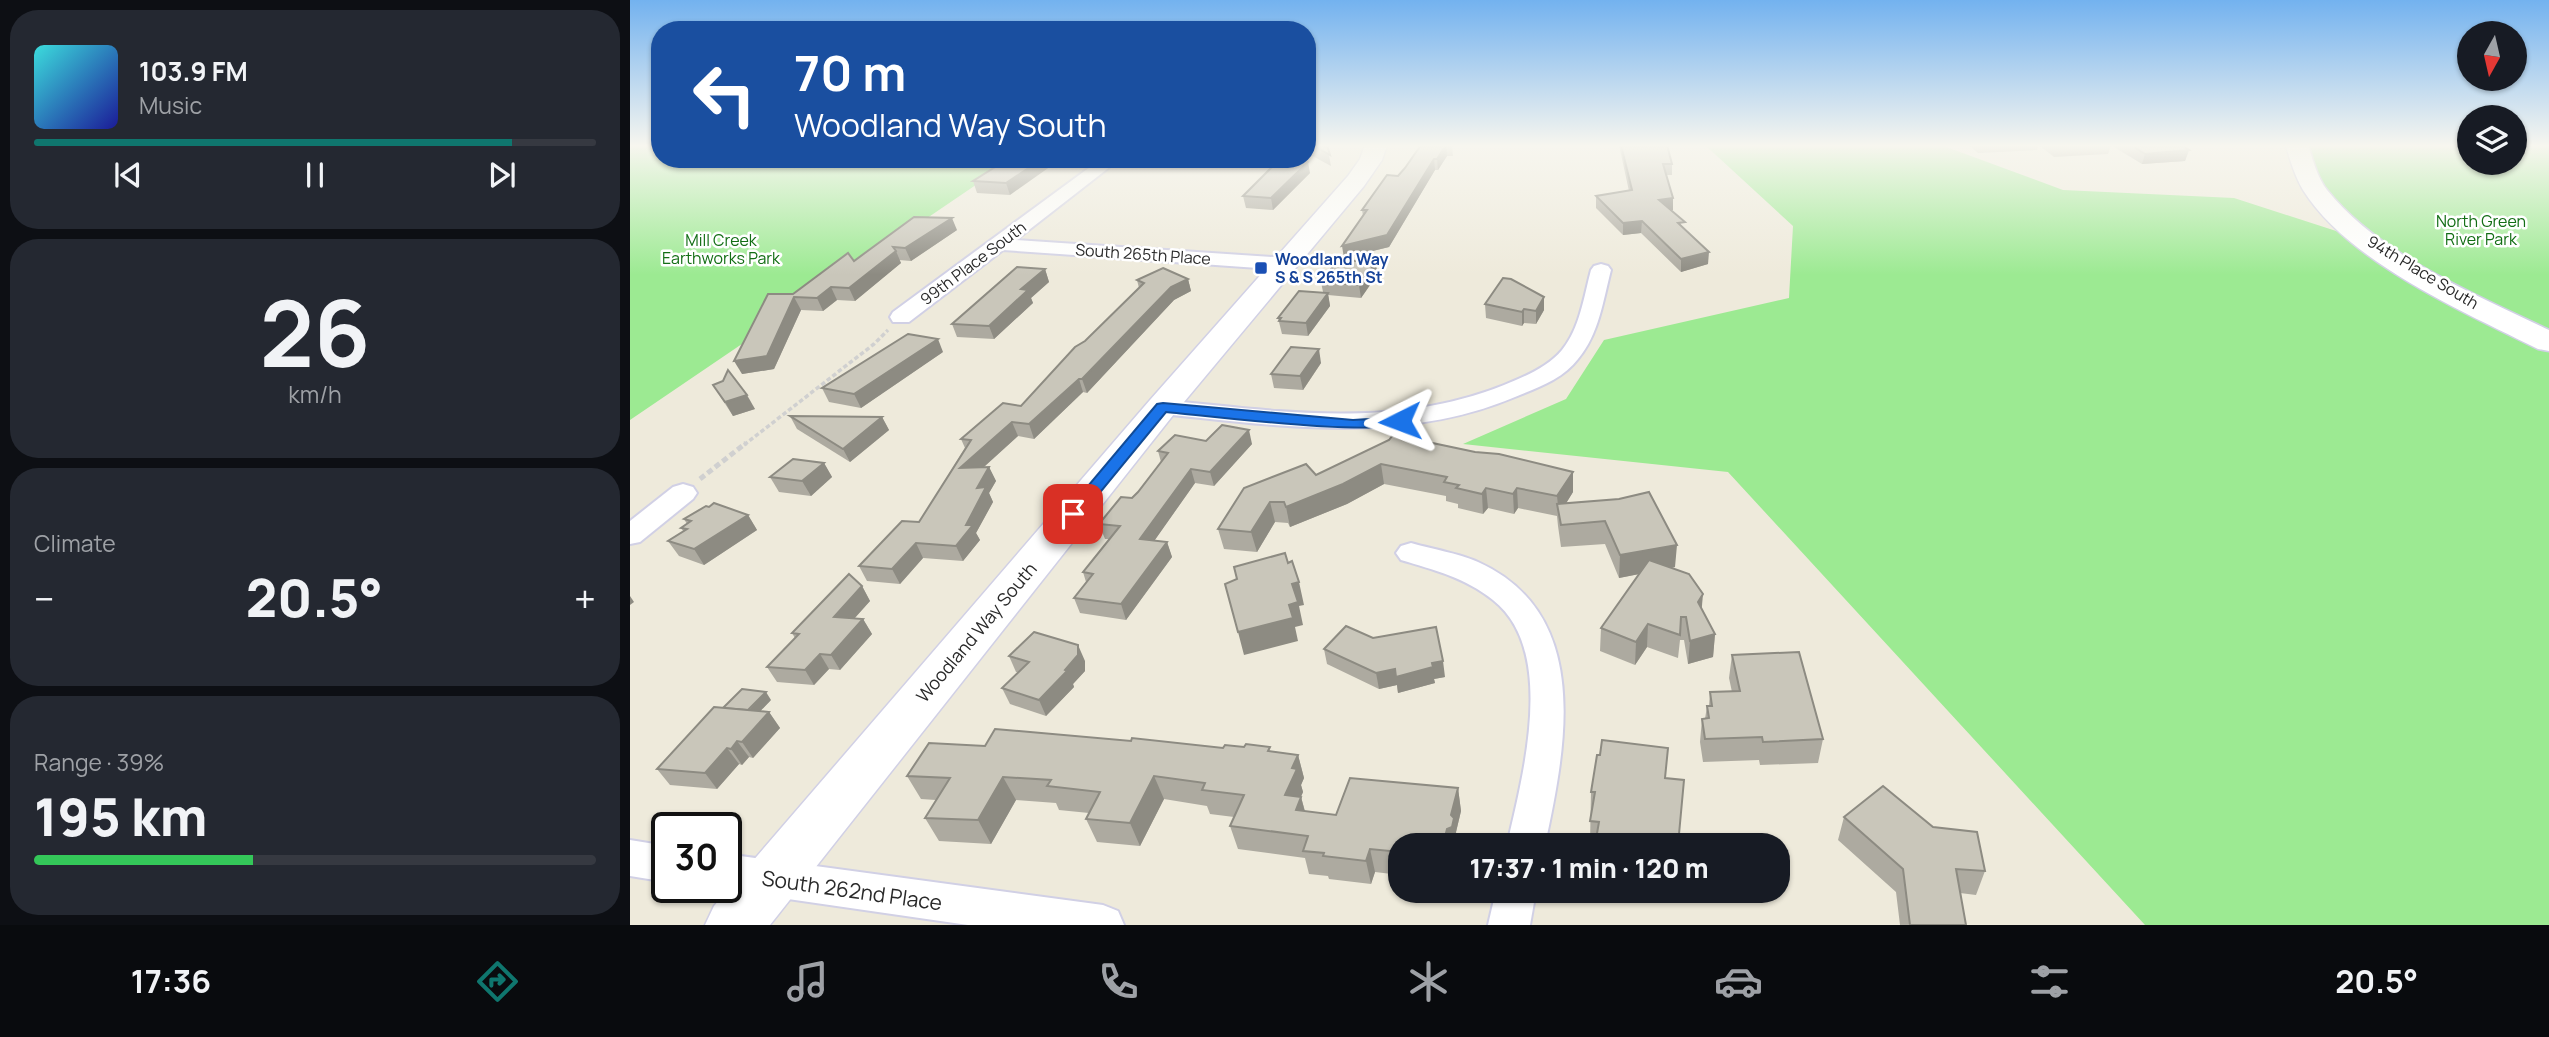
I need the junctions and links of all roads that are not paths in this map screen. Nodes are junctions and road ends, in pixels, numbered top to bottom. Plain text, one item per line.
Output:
1 (1073, 188) edge
2 (1349, 188) edge
3 (2314, 188) edge
4 (998, 244) junction
5 (1287, 264) junction
6 (1601, 270) dead end
7 (901, 317) road end
8 (2549, 342) edge
9 (1506, 394) joint
10 (1163, 407) junction
11 (683, 493) road end
12 (630, 535) edge
13 (1411, 553) dead end
14 (1528, 833) edge
15 (630, 858) edge
16 (651, 861) edge
17 (742, 874) edge
18 (771, 879) junction
19 (1514, 903) edge
20 (734, 925) edge
21 (1103, 925) edge
22 (1509, 925) edge

1 - 4 street, 99th Place South
2 - 5 street, Woodland Way South
3 - 8 street, 94th Place South
4 - 5 street, South 265th Place
4 - 7 street, 99th Place South
5 - 10 street, Woodland Way South
6 - 9 street
9 - 10 street
10 - 18 street, Woodland Way South
11 - 12 street
13 - 14 street
15 - 16 street
17 - 18 street, South 262nd Place
18 - 20 street, Woodland Way South
18 - 21 street, South 262nd Place
19 - 22 street

